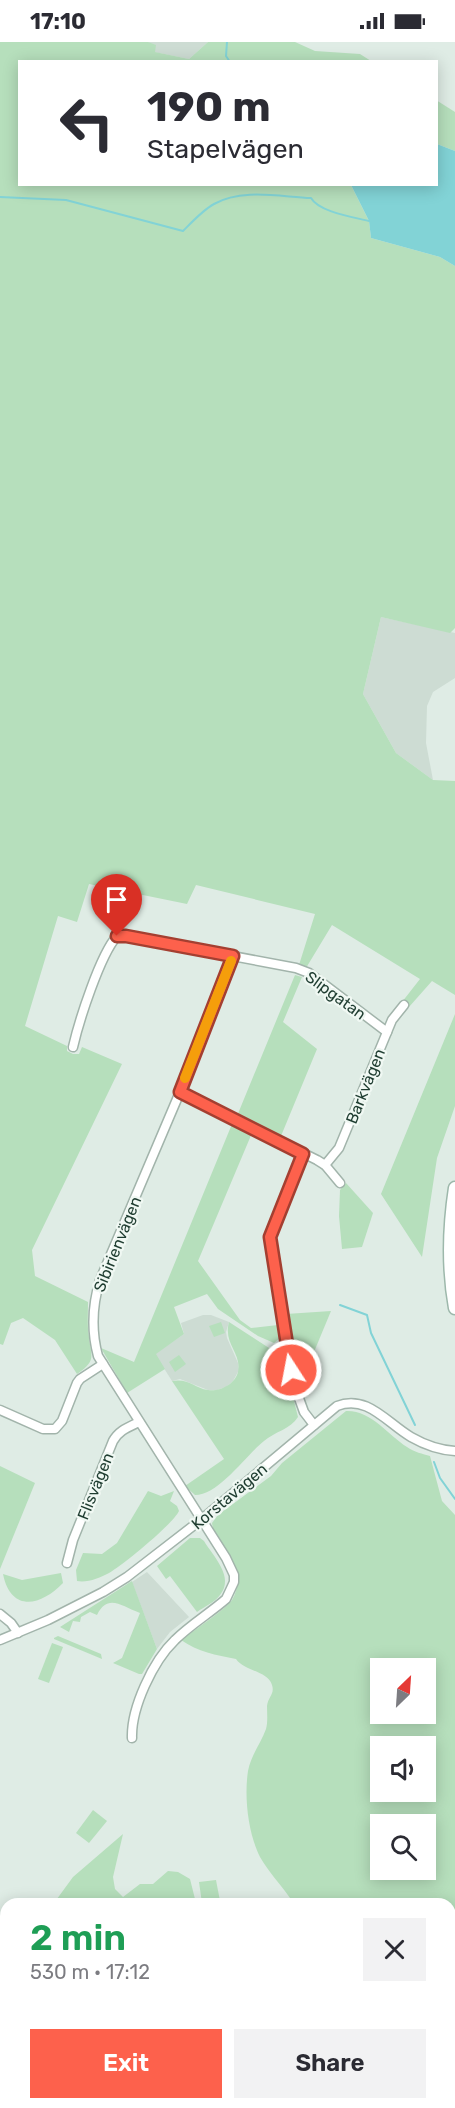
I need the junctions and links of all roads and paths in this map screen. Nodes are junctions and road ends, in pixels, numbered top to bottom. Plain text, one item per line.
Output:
1 (233, 956) junction
2 (404, 1005) dead end
3 (387, 1032) junction
4 (73, 1047) dead end
5 (180, 1092) junction
6 (303, 1154) junction
7 (325, 1166) junction
8 (340, 1183) dead end
9 (455, 1188) edge
10 (455, 1308) edge
11 (102, 1364) junction
12 (0, 1410) edge
13 (139, 1422) junction
14 (314, 1425) junction
15 (455, 1450) edge
16 (202, 1519) junction
17 (67, 1563) dead end
18 (0, 1614) edge
19 (18, 1633) junction
20 (0, 1640) edge
21 (132, 1738) dead end

1 - 3 street, Slipgatan
1 - 4 street, Slipgatan
1 - 5 street, Sibirienvägen
2 - 3 street, Barkvägen
3 - 7 street, Barkvägen
5 - 6 street
5 - 11 street, Sibirienvägen
6 - 7 street
6 - 14 street
7 - 8 street
9 - 10 street
11 - 12 street
11 - 13 street, Sibirienvägen
13 - 16 street, Sibirienvägen
13 - 17 street, Flisvägen
14 - 15 street, Korstavägen
14 - 16 street, Korstavägen
16 - 19 street, Korstavägen
16 - 21 street, Sibirienvägen
18 - 19 street
19 - 20 street, Korstavägen

